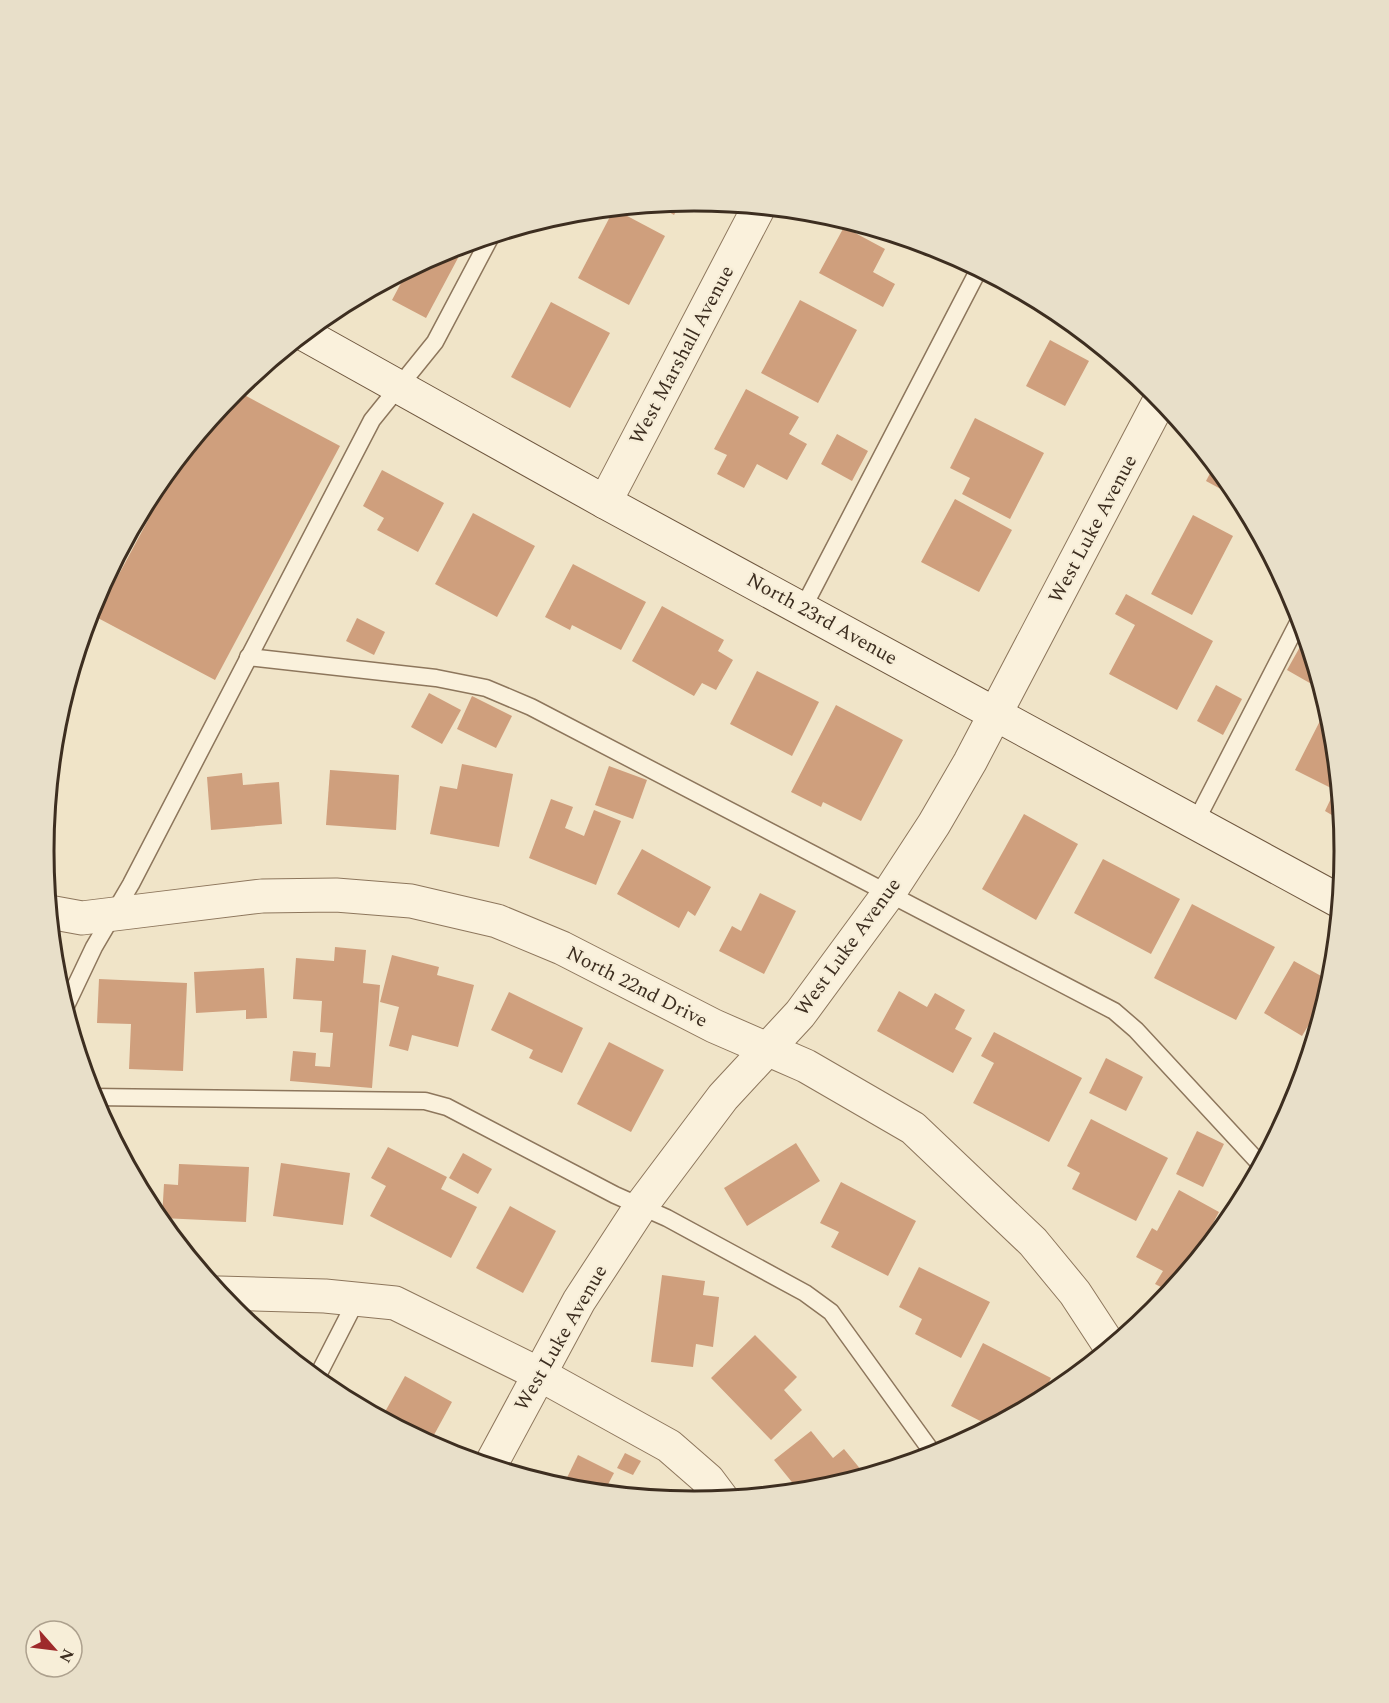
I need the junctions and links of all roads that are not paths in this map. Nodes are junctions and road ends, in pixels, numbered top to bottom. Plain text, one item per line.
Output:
1 (755, 214) edge
2 (486, 246) edge
3 (975, 276) edge
4 (312, 338) edge
5 (398, 387) junction
6 (1156, 408) edge
7 (605, 502) junction
8 (803, 608) junction
9 (1294, 628) edge
10 (248, 657) junction
11 (994, 716) junction
12 (1195, 823) junction
13 (889, 893) junction
14 (1334, 898) edge
15 (57, 913) edge
16 (113, 916) junction
17 (71, 996) edge
18 (768, 1048) junction
19 (103, 1097) edge
20 (1256, 1159) edge
21 (641, 1206) junction
22 (232, 1294) edge
23 (357, 1299) junction
24 (1107, 1341) edge
25 (320, 1371) edge
26 (539, 1374) junction
27 (929, 1447) edge
28 (494, 1459) edge
29 (707, 1492) edge

1 - 7 street, West Marshall Avenue
2 - 5 lane
3 - 8 lane
4 - 5 street, North 23rd Avenue
5 - 7 street, North 23rd Avenue
5 - 10 lane
6 - 11 street, West Luke Avenue
7 - 8 street, North 23rd Avenue
8 - 11 street, North 23rd Avenue
9 - 12 lane
10 - 13 lane
10 - 16 lane
11 - 12 street, North 23rd Avenue
11 - 13 street, West Luke Avenue
12 - 14 street, North 23rd Avenue
13 - 18 street, West Luke Avenue
13 - 20 lane
15 - 16 street, North 22nd Drive
16 - 17 lane
16 - 18 street, North 22nd Drive
18 - 21 street, West Luke Avenue
18 - 24 street, North 22nd Drive
19 - 21 lane
21 - 26 street, West Luke Avenue
21 - 27 lane
22 - 23 street
23 - 25 lane
23 - 26 street
26 - 28 street, West Luke Avenue
26 - 29 street

